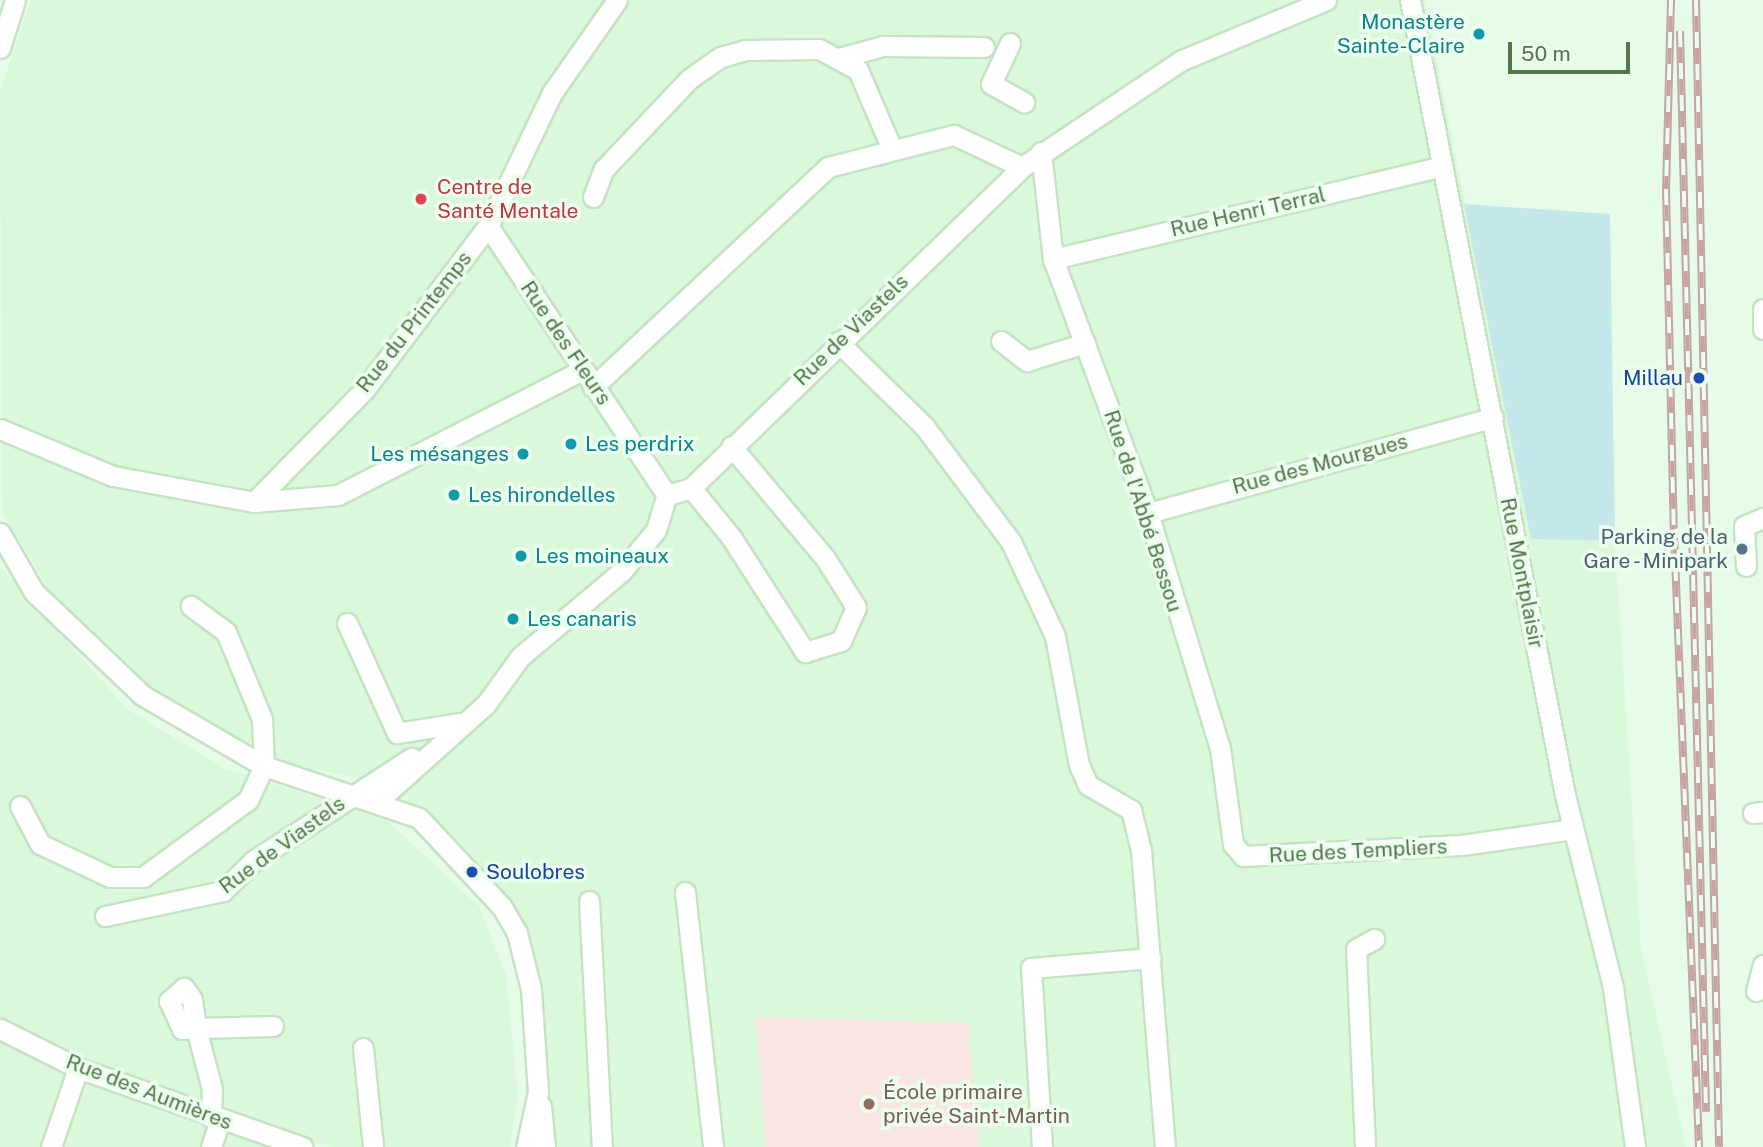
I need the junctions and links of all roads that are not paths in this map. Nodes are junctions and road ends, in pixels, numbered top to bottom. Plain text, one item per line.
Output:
1 (15, 0) edge
2 (617, 0) edge
3 (1326, 0) edge
4 (1410, 0) edge
5 (1010, 43) dead end
6 (984, 47) dead end
7 (0, 48) edge
8 (839, 58) junction
9 (1024, 102) dead end
10 (891, 147) junction
11 (1041, 152) junction
12 (1442, 166) junction
13 (1022, 167) junction
14 (593, 197) dead end
15 (488, 226) junction
16 (1053, 259) junction
17 (1763, 309) edge
18 (1763, 329) edge
19 (1001, 341) dead end
20 (838, 342) junction
21 (1085, 344) junction
22 (582, 370) junction
23 (593, 387) junction
24 (1493, 417) junction
25 (0, 429) edge
26 (731, 446) junction
27 (691, 488) junction
28 (667, 495) junction
29 (254, 502) junction
30 (1148, 513) junction
31 (1763, 518) edge
32 (0, 533) edge
33 (1746, 565) dead end
34 (191, 606) dead end
35 (347, 623) dead end
36 (1195, 680) joint
37 (465, 722) junction
38 (444, 738) junction
39 (264, 766) junction
40 (354, 793) junction
41 (379, 800) junction
42 (20, 806) dead end
43 (1573, 829) junction
44 (685, 892) dead end
45 (589, 901) dead end
46 (105, 916) dead end
47 (1374, 939) dead end
48 (1151, 958) junction
49 (1763, 965) edge
50 (1756, 991) dead end
51 (273, 1026) dead end
52 (0, 1029) edge
53 (362, 1048) dead end
54 (78, 1068) junction
55 (538, 1092) junction
56 (216, 1118) junction
57 (1631, 1146) edge
58 (51, 1147) edge
59 (211, 1147) edge
60 (302, 1147) edge
61 (373, 1147) edge
62 (526, 1147) edge
63 (545, 1147) edge
64 (602, 1147) edge
65 (713, 1147) edge
66 (1042, 1147) edge
67 (1166, 1147) edge
68 (1365, 1147) edge

1 - 7 street
2 - 15 street, Rue du Printemps
3 - 11 street, Rue de Viastels
4 - 12 street, Rue Montplaisir
5 - 9 street
6 - 8 street
8 - 10 street
8 - 14 street
10 - 13 street
10 - 23 street
11 - 13 street, Rue de Viastels
11 - 16 street, Rue de l'Abbé Bessou
12 - 16 street, Rue Henri Terral
12 - 24 street, Rue Montplaisir
13 - 20 street, Rue de Viastels
15 - 22 street, Rue des Fleurs
15 - 29 street, Rue du Printemps
16 - 21 street, Rue de l'Abbé Bessou
17 - 18 street
19 - 21 street
20 - 26 street, Rue de Viastels
20 - 48 street
21 - 30 street, Rue de l'Abbé Bessou
22 - 23 street, Rue des Fleurs
22 - 29 street
23 - 28 street, Rue des Fleurs
24 - 30 street, Rue des Mourgues
24 - 43 street, Rue Montplaisir
25 - 29 street
26 - 27 street, Rue de Viastels
26 - 27 street
27 - 28 street
28 - 37 street, Rue de Viastels
30 - 36 street, Rue de l'Abbé Bessou
31 - 33 street
32 - 39 street
34 - 39 street
35 - 37 street
36 - 43 street, Rue des Templiers
37 - 38 street, Rue de Viastels
38 - 40 street, Rue de Viastels
38 - 41 street, Rue de Viastels
39 - 40 street
39 - 42 street
40 - 41 street
40 - 46 street, Rue de Viastels
41 - 55 street
43 - 57 street, Rue Montplaisir
44 - 65 street
45 - 64 street
47 - 68 street
48 - 66 street
48 - 67 street
49 - 50 street
51 - 56 street
52 - 54 street, Rue des Aumières
53 - 61 street
54 - 56 street, Rue des Aumières
54 - 58 street
55 - 62 street
55 - 63 street
56 - 59 street
56 - 60 street, Rue des Aumières

